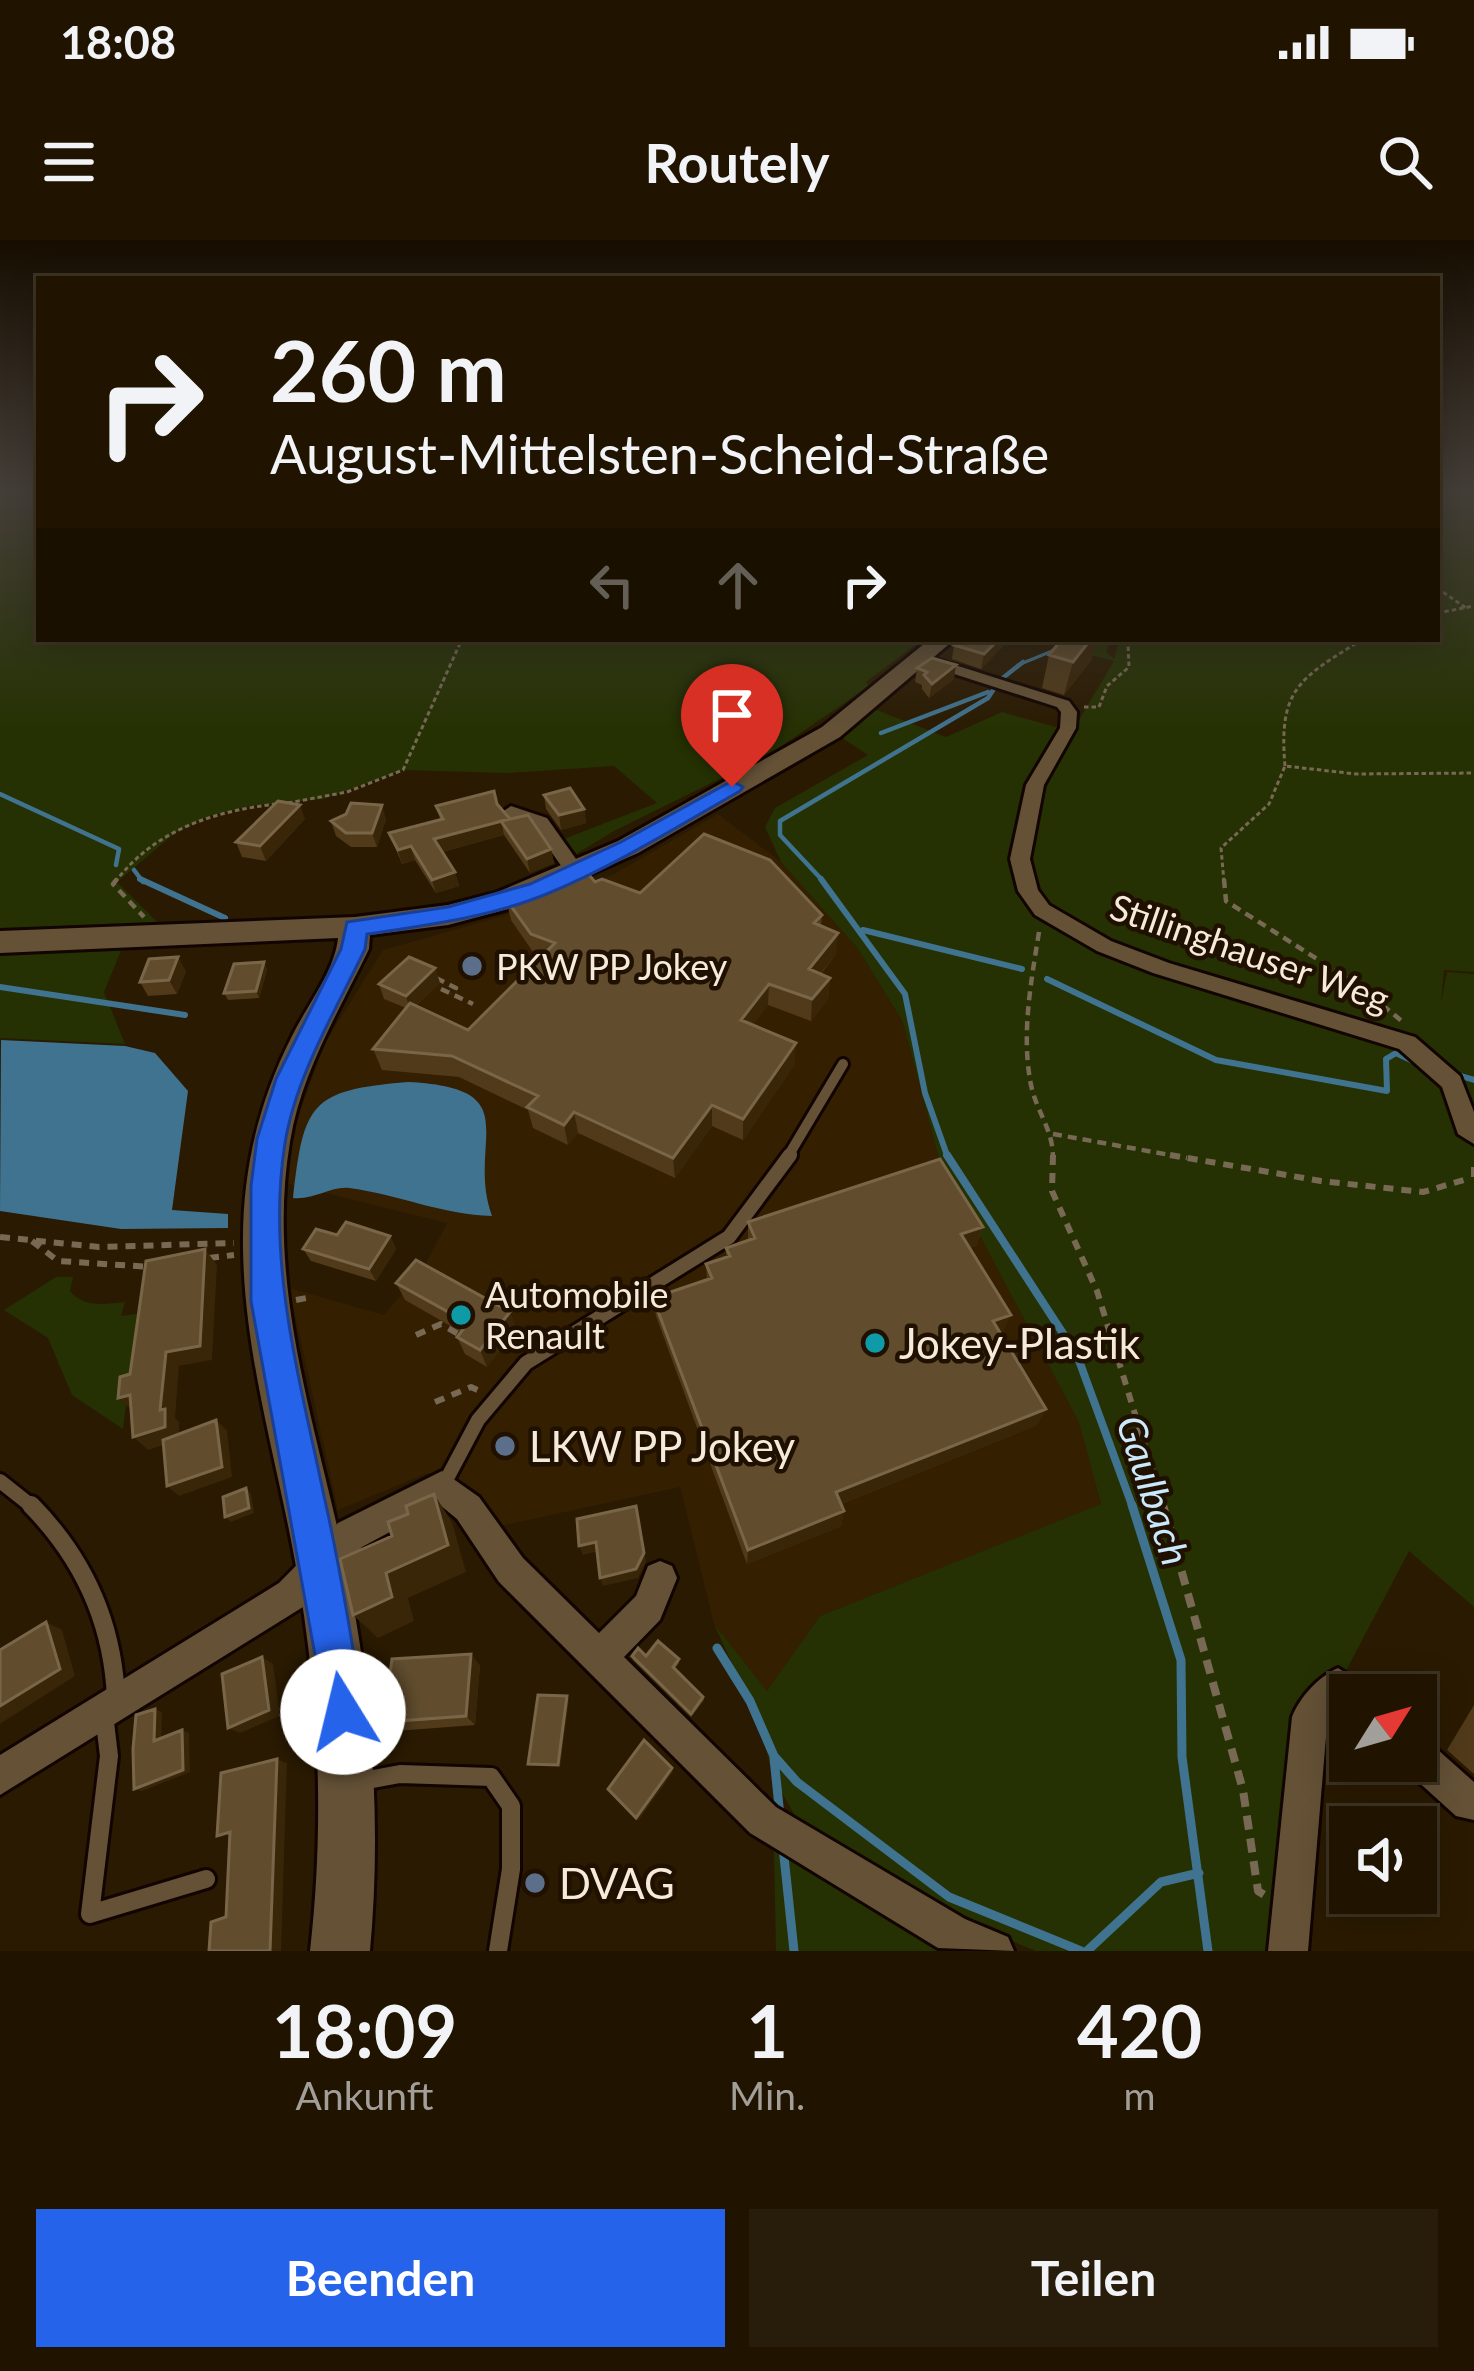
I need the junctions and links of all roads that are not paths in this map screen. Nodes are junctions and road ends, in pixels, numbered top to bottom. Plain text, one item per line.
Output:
1 (941, 642) edge
2 (921, 659) junction
3 (511, 812) edge
4 (576, 873) junction
5 (356, 927) junction
6 (0, 942) edge
7 (843, 1064) dead end
8 (1474, 1134) edge
9 (0, 1481) edge
10 (442, 1487) junction
11 (321, 1566) junction
12 (660, 1578) dead end
13 (598, 1658) junction
14 (1329, 1696) edge
15 (110, 1708) junction
16 (1437, 1773) edge
17 (0, 1777) edge
18 (349, 1784) junction
19 (1469, 1803) dead end
20 (206, 1879) dead end
21 (1290, 1931) edge
22 (340, 1951) edge
23 (498, 1951) edge
24 (994, 1951) edge

1 - 2 main road
2 - 4 main road
2 - 8 street, Stillinghauser Weg
3 - 4 street
4 - 5 main road
5 - 6 main road
5 - 11 main road
7 - 10 lane
9 - 15 lane
10 - 11 street
10 - 13 street
11 - 15 street
11 - 18 main road
12 - 13 street
13 - 24 street
14 - 21 street
15 - 17 street
15 - 20 lane
16 - 19 street
18 - 22 main road
18 - 23 lane

